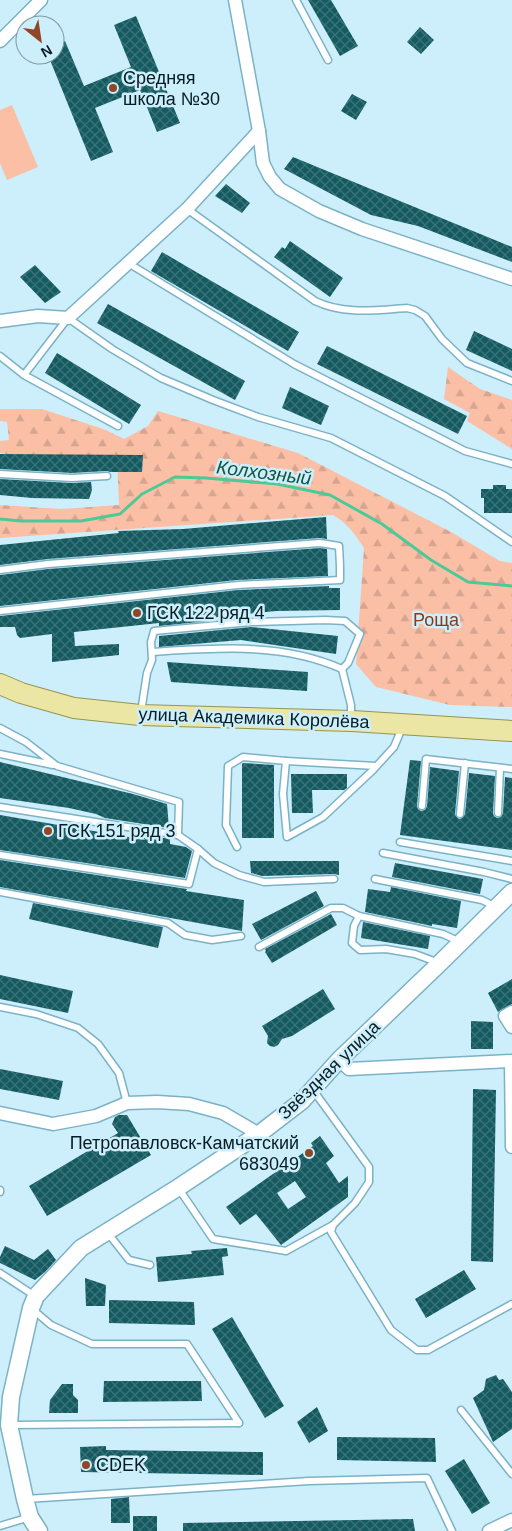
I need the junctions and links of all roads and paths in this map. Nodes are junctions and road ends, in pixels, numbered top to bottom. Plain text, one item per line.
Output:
1 (41, 0) edge
2 (235, 0) edge
3 (296, 0) edge
4 (0, 41) edge
5 (328, 60) dead end
6 (259, 131) junction
7 (187, 209) junction
8 (128, 263) junction
9 (512, 279) edge
10 (68, 318) junction
11 (0, 321) edge
12 (0, 356) edge
13 (24, 375) junction
14 (512, 382) edge
15 (118, 426) dead end
16 (512, 464) edge
17 (0, 474) edge
18 (107, 476) dead end
19 (512, 542) edge
20 (0, 570) edge
21 (0, 611) edge
22 (152, 652) junction
23 (342, 669) junction
24 (0, 684) edge
25 (140, 715) junction
26 (352, 721) junction
27 (403, 724) junction
28 (0, 728) edge
29 (512, 731) edge
30 (0, 754) edge
31 (286, 761) junction
32 (465, 763) junction
33 (57, 766) junction
34 (376, 766) junction
35 (500, 768) junction
36 (512, 769) edge
37 (422, 806) dead end
38 (0, 807) edge
39 (498, 813) dead end
40 (460, 814) dead end
41 (178, 835) junction
42 (400, 842) dead end
43 (237, 847) dead end
44 (198, 849) junction
45 (383, 853) dead end
46 (0, 855) edge
47 (512, 861) edge
48 (334, 878) dead end
49 (512, 879) edge
50 (375, 880) dead end
51 (0, 892) edge
52 (512, 892) edge
53 (497, 907) junction
54 (358, 916) junction
55 (241, 936) dead end
56 (461, 942) junction
57 (259, 947) dead end
58 (440, 963) junction
59 (0, 1007) edge
60 (512, 1012) edge
61 (512, 1027) edge
62 (339, 1060) junction
63 (512, 1061) edge
64 (313, 1090) junction
65 (127, 1104) junction
66 (0, 1113) edge
67 (259, 1134) junction
68 (512, 1147) edge
69 (178, 1188) junction
70 (333, 1225) junction
71 (106, 1231) junction
72 (150, 1265) dead end
73 (0, 1273) edge
74 (34, 1302) junction
75 (512, 1304) edge
76 (5, 1396) edge
77 (461, 1410) dead end
78 (9, 1425) junction
79 (512, 1474) edge
80 (25, 1499) junction
81 (512, 1520) edge
82 (35, 1524) edge
83 (0, 1526) edge
84 (452, 1531) edge
85 (489, 1531) edge

1 - 4 street
2 - 6 street
3 - 5 lane
6 - 7 street
6 - 9 street
7 - 8 street
7 - 14 lane
8 - 10 street
8 - 16 lane
10 - 11 street
10 - 13 lane
10 - 19 lane
12 - 13 lane
13 - 15 lane
17 - 18 lane
20 - 21 lane
22 - 23 lane
22 - 23 lane
22 - 25 lane
23 - 26 lane
24 - 25 main road, улица Академика Королёва
25 - 26 main road, улица Академика Королёва
26 - 27 main road, улица Академика Королёва
27 - 29 main road, улица Академика Королёва
27 - 34 lane
28 - 33 lane
30 - 33 lane
31 - 34 lane
31 - 34 lane
31 - 43 lane
32 - 35 lane
32 - 37 lane
32 - 40 lane
33 - 41 lane
35 - 36 lane
35 - 39 lane
38 - 41 lane
41 - 44 lane
42 - 47 lane
44 - 46 lane
44 - 48 lane
45 - 49 lane
50 - 53 lane
51 - 55 lane
52 - 53 street, Звёздная улица
53 - 56 street, Звёздная улица
54 - 56 lane
54 - 57 lane
54 - 58 lane
56 - 58 street, Звёздная улица
58 - 62 street, Звёздная улица
59 - 65 lane
60 - 61 street
62 - 63 street
62 - 64 street, Звёздная улица
63 - 68 street
64 - 67 street, Звёздная улица
64 - 70 lane
65 - 66 street
65 - 67 street
67 - 69 street, Звёздная улица
69 - 70 lane
69 - 71 street, Звёздная улица
70 - 75 lane
71 - 72 lane
71 - 74 street, Звёздная улица
73 - 74 lane
74 - 76 street
74 - 78 lane
76 - 78 street
77 - 79 lane
78 - 80 street
80 - 82 street
80 - 84 lane
81 - 85 street
82 - 83 lane

